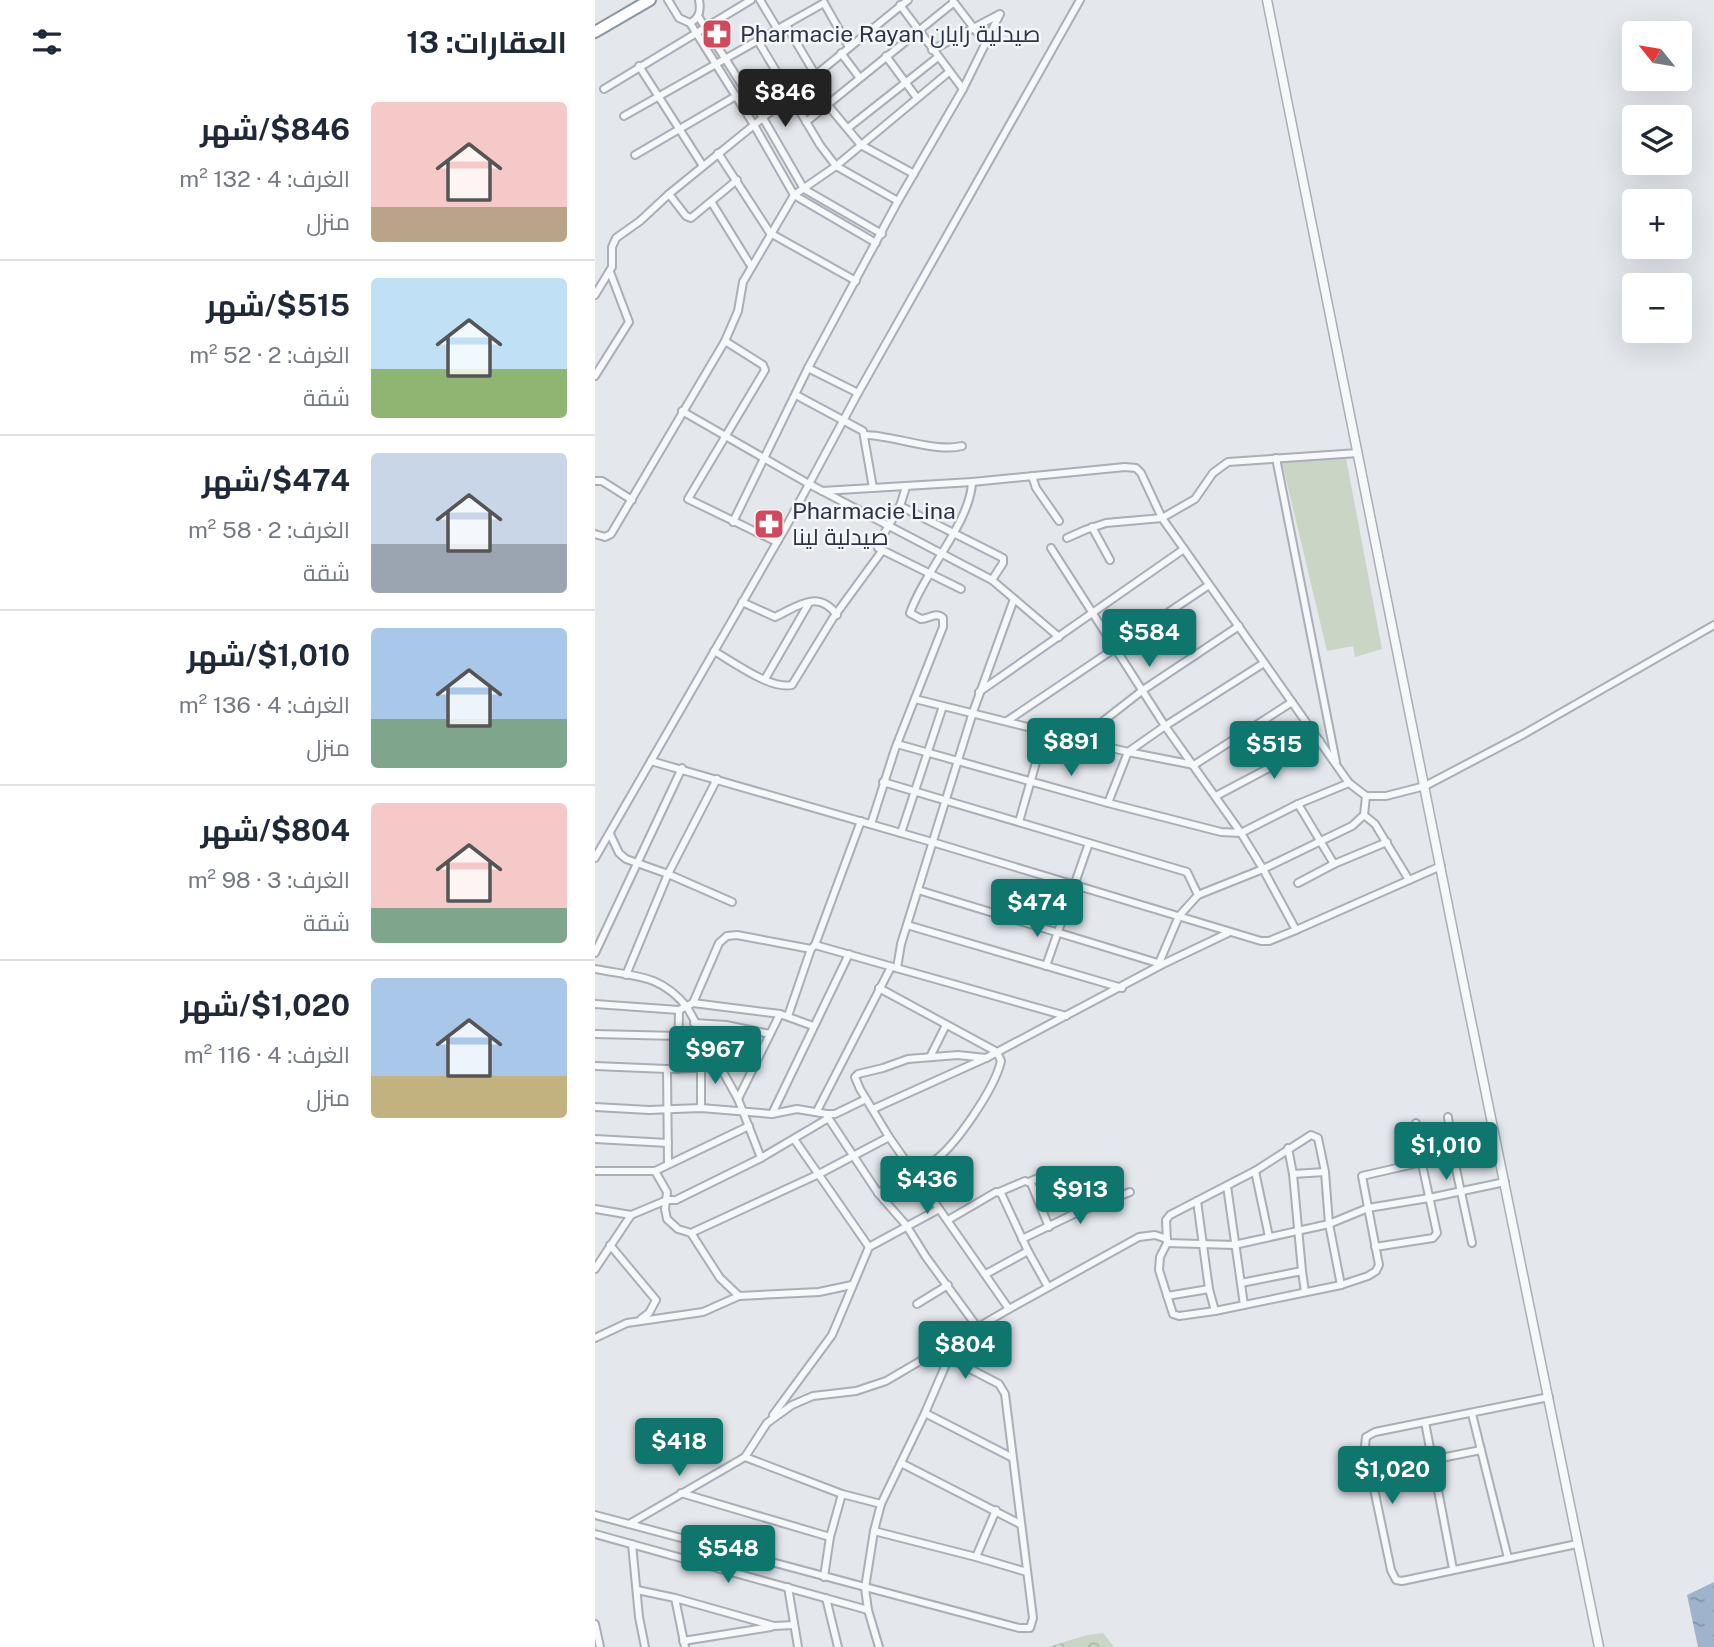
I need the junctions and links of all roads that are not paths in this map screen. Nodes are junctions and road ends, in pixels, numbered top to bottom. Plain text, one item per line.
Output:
1 (650, 0) edge
2 (668, 0) edge
3 (699, 0) edge
4 (751, 0) edge
5 (760, 0) edge
6 (908, 0) edge
7 (1080, 0) edge
8 (1267, 0) edge
9 (952, 1) edge
10 (824, 2) edge
11 (900, 5) junction
12 (698, 16) junction
13 (690, 23) junction
14 (786, 25) junction
15 (706, 26) junction
16 (973, 28) junction
17 (778, 30) junction
18 (917, 30) junction
19 (595, 32) edge
20 (697, 32) junction
21 (758, 41) junction
22 (986, 44) junction
23 (849, 47) junction
24 (932, 50) junction
25 (841, 53) junction
26 (885, 56) junction
27 (938, 57) junction
28 (726, 58) junction
29 (717, 64) junction
30 (639, 66) junction
31 (949, 72) junction
32 (815, 74) junction
33 (859, 77) junction
34 (905, 81) junction
35 (604, 89) dead end
36 (963, 89) junction
37 (789, 94) junction
38 (659, 96) junction
39 (736, 96) junction
40 (918, 98) junction
41 (826, 103) junction
42 (624, 116) dead end
43 (763, 118) junction
44 (806, 122) junction
45 (754, 125) junction
46 (848, 128) junction
47 (680, 129) junction
48 (861, 145) junction
49 (718, 153) junction
50 (635, 155) dead end
51 (703, 166) junction
52 (836, 166) junction
53 (914, 174) junction
54 (737, 180) junction
55 (804, 189) junction
56 (669, 194) junction
57 (794, 195) junction
58 (898, 201) junction
59 (712, 203) junction
60 (770, 233) junction
61 (882, 234) junction
62 (877, 243) junction
63 (751, 266) junction
64 (610, 272) junction
65 (856, 281) junction
66 (595, 295) edge
67 (725, 341) junction
68 (808, 368) junction
69 (595, 376) edge
70 (858, 393) junction
71 (796, 395) junction
72 (682, 411) junction
73 (843, 421) junction
74 (865, 435) junction
75 (726, 436) junction
76 (962, 446) dead end
77 (1358, 453) junction
78 (764, 458) junction
79 (1276, 458) junction
80 (1032, 476) junction
81 (595, 481) edge
82 (972, 482) junction
83 (810, 484) junction
84 (906, 487) junction
85 (873, 488) junction
86 (822, 491) junction
87 (632, 500) junction
88 (900, 506) junction
89 (1163, 518) junction
90 (733, 522) junction
91 (1059, 522) dead end
92 (889, 526) junction
93 (1093, 527) junction
94 (953, 532) junction
95 (595, 534) edge
96 (1067, 538) dead end
97 (777, 542) junction
98 (1051, 548) dead end
99 (1184, 549) junction
100 (882, 551) junction
101 (941, 555) junction
102 (1110, 560) dead end
103 (929, 574) junction
104 (992, 580) junction
105 (1209, 585) junction
106 (961, 589) dead end
107 (1014, 599) junction
108 (810, 601) junction
109 (743, 602) junction
110 (1092, 611) junction
111 (837, 615) junction
112 (1714, 625) edge
113 (1238, 626) junction
114 (1059, 637) junction
115 (1116, 648) junction
116 (714, 651) junction
117 (1264, 663) junction
118 (765, 679) junction
119 (1143, 690) junction
120 (979, 692) junction
121 (915, 699) junction
122 (1292, 702) junction
123 (943, 705) junction
124 (973, 712) junction
125 (1007, 721) junction
126 (1165, 726) junction
127 (1045, 731) junction
128 (1079, 740) junction
129 (1320, 741) junction
130 (897, 744) junction
131 (928, 752) junction
132 (1128, 752) junction
133 (958, 760) junction
134 (651, 761) junction
135 (1336, 764) junction
136 (1195, 765) junction
137 (682, 768) junction
138 (717, 779) junction
139 (1031, 780) junction
140 (883, 782) junction
141 (1349, 783) junction
142 (1425, 786) junction
143 (915, 791) junction
144 (1216, 796) junction
145 (1366, 796) junction
146 (946, 800) junction
147 (1108, 803) junction
148 (1298, 804) junction
149 (1364, 815) junction
150 (861, 821) junction
151 (1019, 822) junction
152 (871, 824) junction
153 (1241, 833) junction
154 (610, 834) junction
155 (901, 834) junction
156 (1319, 840) junction
157 (932, 842) junction
158 (1387, 842) junction
159 (1089, 843) junction
160 (595, 858) edge
161 (638, 864) junction
162 (1334, 864) junction
163 (1441, 866) junction
164 (1263, 869) junction
165 (669, 874) junction
166 (1409, 880) junction
167 (1299, 883) dead end
168 (1074, 884) junction
169 (918, 890) junction
170 (1198, 895) junction
171 (732, 902) dead end
172 (1179, 916) junction
173 (907, 925) junction
174 (1296, 930) junction
175 (1058, 932) junction
176 (1228, 933) junction
177 (813, 947) junction
178 (595, 953) edge
179 (849, 954) junction
180 (1161, 964) junction
181 (1046, 966) junction
182 (894, 967) junction
183 (595, 969) edge
184 (626, 975) junction
185 (1122, 988) junction
186 (879, 989) junction
187 (595, 1004) edge
188 (686, 1007) junction
189 (784, 1015) junction
190 (1067, 1016) junction
191 (694, 1023) junction
192 (946, 1025) junction
193 (813, 1026) junction
194 (595, 1034) edge
195 (770, 1034) junction
196 (679, 1036) junction
197 (997, 1052) junction
198 (930, 1057) junction
199 (986, 1058) junction
200 (595, 1066) edge
201 (719, 1067) junction
202 (701, 1068) junction
203 (667, 1069) junction
204 (678, 1069) junction
205 (738, 1099) junction
206 (866, 1099) junction
207 (595, 1107) edge
208 (701, 1108) junction
209 (873, 1109) junction
210 (669, 1110) junction
211 (817, 1111) junction
212 (744, 1113) junction
213 (772, 1114) junction
214 (827, 1117) junction
215 (1448, 1117) dead end
216 (1416, 1123) dead end
217 (749, 1126) junction
218 (889, 1137) junction
219 (595, 1139) edge
220 (794, 1139) junction
221 (668, 1143) junction
222 (1288, 1148) junction
223 (1453, 1155) junction
224 (852, 1156) junction
225 (761, 1158) junction
226 (669, 1164) junction
227 (1422, 1164) junction
228 (595, 1171) edge
229 (655, 1171) junction
230 (1255, 1171) junction
231 (913, 1172) junction
232 (1325, 1172) junction
233 (819, 1174) junction
234 (1293, 1174) junction
235 (1028, 1182) junction
236 (1505, 1182) junction
237 (1227, 1185) junction
238 (1462, 1191) junction
239 (999, 1192) junction
240 (1130, 1192) dead end
241 (879, 1193) junction
242 (1429, 1198) junction
243 (667, 1200) junction
244 (1197, 1201) junction
245 (1368, 1208) junction
246 (595, 1209) edge
247 (939, 1209) junction
248 (1078, 1212) junction
249 (631, 1215) junction
250 (948, 1220) junction
251 (1328, 1224) junction
252 (906, 1225) junction
253 (1049, 1227) junction
254 (1297, 1232) junction
255 (691, 1233) junction
256 (1269, 1237) junction
257 (1022, 1239) junction
258 (1167, 1241) junction
259 (1472, 1243) dead end
260 (610, 1245) junction
261 (1234, 1245) junction
262 (1203, 1246) junction
263 (869, 1247) junction
264 (1375, 1247) junction
265 (1028, 1251) junction
266 (595, 1269) edge
267 (1301, 1271) junction
268 (986, 1274) junction
269 (1241, 1283) junction
270 (852, 1285) junction
271 (948, 1285) junction
272 (1341, 1285) junction
273 (1048, 1287) junction
274 (1209, 1289) junction
275 (1305, 1292) junction
276 (739, 1296) junction
277 (1167, 1296) junction
278 (917, 1304) dead end
279 (1244, 1305) junction
280 (1009, 1309) junction
281 (1215, 1311) junction
282 (640, 1320) junction
283 (978, 1328) junction
284 (595, 1338) edge
285 (956, 1341) junction
286 (949, 1358) junction
287 (1549, 1397) junction
288 (925, 1413) junction
289 (1472, 1414) junction
290 (1425, 1422) junction
291 (768, 1423) junction
292 (1481, 1450) junction
293 (745, 1457) junction
294 (1011, 1457) junction
295 (1431, 1460) junction
296 (901, 1462) junction
297 (1371, 1472) junction
298 (681, 1493) junction
299 (842, 1494) junction
300 (881, 1504) junction
301 (996, 1510) junction
302 (595, 1515) edge
303 (629, 1524) junction
304 (1020, 1524) junction
305 (874, 1531) junction
306 (595, 1534) edge
307 (830, 1537) junction
308 (632, 1544) junction
309 (1577, 1544) junction
310 (976, 1557) junction
311 (1508, 1558) junction
312 (1453, 1569) junction
313 (1027, 1572) junction
314 (824, 1577) junction
315 (788, 1587) junction
316 (865, 1587) junction
317 (636, 1590) junction
318 (675, 1598) junction
319 (826, 1598) junction
320 (868, 1610) junction
321 (595, 1624) edge
322 (794, 1625) junction
323 (774, 1626) junction
324 (684, 1644) edge
325 (1597, 1645) edge
326 (600, 1647) edge
327 (645, 1647) edge
328 (798, 1647) edge
329 (838, 1647) edge
330 (880, 1647) edge

1 - 19 highway
2 - 13 street
3 - 12 street
4 - 15 street
5 - 17 street
6 - 11 street
7 - 70 street
8 - 77 street
9 - 16 street
9 - 18 street
10 - 14 street
10 - 23 street
11 - 18 street
11 - 23 street
12 - 13 street
12 - 15 street
13 - 20 street
14 - 17 street
14 - 32 street
15 - 20 street
15 - 28 street
16 - 22 street
16 - 22 street
16 - 24 street
17 - 21 street
18 - 24 street
18 - 26 street
20 - 29 street
20 - 30 street
21 - 28 street
21 - 37 street
22 - 36 street
23 - 25 street
24 - 27 street
25 - 32 street
25 - 33 street
26 - 33 street
26 - 34 street
27 - 31 street
27 - 34 street
28 - 29 street
28 - 43 street
29 - 38 street
29 - 39 street
30 - 35 street
30 - 38 street
31 - 36 street
31 - 40 street
32 - 37 street
33 - 41 street
34 - 40 street
34 - 46 street
36 - 53 street
37 - 43 street
37 - 44 street
38 - 42 street
38 - 47 street
39 - 45 street
39 - 47 street
40 - 48 street
41 - 44 street
41 - 46 street
43 - 45 street
43 - 55 street
44 - 52 street
45 - 49 street
45 - 57 street
46 - 48 street
47 - 50 street
47 - 51 street
48 - 52 street
48 - 53 street
49 - 51 street
49 - 54 street
51 - 56 street
52 - 55 street
52 - 58 street
53 - 58 street
54 - 59 street
54 - 60 street
55 - 57 street
55 - 61 street
56 - 59 street
56 - 64 street
57 - 60 street
57 - 62 street
58 - 61 street
59 - 63 street
60 - 63 street
60 - 65 street
61 - 62 street
62 - 65 street
63 - 67 street
64 - 66 street
64 - 69 street
65 - 68 street
67 - 72 street
67 - 75 street
68 - 70 street
68 - 71 street
70 - 73 street
71 - 73 street
71 - 78 street
72 - 75 street
72 - 87 street
73 - 74 street
73 - 83 street
74 - 76 street
74 - 85 street
75 - 78 street
75 - 90 street
77 - 79 street
77 - 142 street
78 - 83 street
78 - 90 street
79 - 89 street
79 - 135 street
80 - 82 street
80 - 89 street
80 - 91 street
81 - 87 street
82 - 84 street
82 - 94 street
83 - 86 street
83 - 97 street
84 - 85 street
84 - 88 street
85 - 86 street
86 - 92 street
87 - 95 street
88 - 92 street
88 - 94 street
89 - 93 street
89 - 99 street
90 - 97 street
92 - 100 street
92 - 101 street
93 - 96 street
93 - 102 street
94 - 101 street
94 - 104 street
97 - 109 street
98 - 110 street
99 - 105 street
99 - 110 street
100 - 103 street
100 - 111 street
101 - 103 street
101 - 104 street
103 - 106 street
103 - 121 street
104 - 107 street
105 - 113 street
105 - 115 street
107 - 114 street
107 - 120 street
108 - 109 street
108 - 111 street
108 - 118 street
109 - 116 street
110 - 114 street
110 - 115 street
111 - 118 street
112 - 142 street
113 - 117 street
113 - 119 street
114 - 120 street
115 - 119 street
115 - 125 street
116 - 118 street
116 - 134 street
117 - 122 street
117 - 126 street
119 - 126 street
119 - 128 street
120 - 124 street
121 - 123 street
121 - 130 street
122 - 129 street
122 - 136 street
123 - 124 street
123 - 131 street
124 - 125 street
124 - 133 street
125 - 127 street
126 - 132 street
126 - 136 street
127 - 128 street
127 - 139 street
128 - 132 street
129 - 135 street
129 - 144 street
130 - 131 street
130 - 140 street
131 - 133 street
131 - 143 street
132 - 136 street
132 - 147 street
133 - 139 street
133 - 146 street
134 - 137 street
134 - 154 street
135 - 141 street
136 - 144 street
137 - 138 street
137 - 161 street
138 - 150 street
138 - 165 street
139 - 147 street
139 - 151 street
140 - 143 street
140 - 152 street
141 - 145 street
141 - 148 street
142 - 145 street
142 - 163 street
143 - 146 street
143 - 155 street
144 - 153 street
145 - 149 street
146 - 151 street
146 - 157 street
147 - 153 street
148 - 153 street
148 - 156 street
149 - 156 street
149 - 158 street
150 - 152 street
150 - 177 street
151 - 159 street
152 - 155 street
153 - 164 street
154 - 160 street
154 - 161 street
155 - 157 street
156 - 162 street
156 - 164 street
157 - 168 street
157 - 169 street
158 - 162 street
158 - 166 street
159 - 168 street
159 - 170 street
161 - 165 street
161 - 178 street
162 - 167 street
163 - 166 street
163 - 236 street
164 - 170 street
164 - 174 street
165 - 171 street
165 - 184 street
166 - 174 street
168 - 172 street
168 - 175 street
169 - 173 street
169 - 175 street
170 - 172 street
172 - 176 street
172 - 180 street
173 - 181 street
173 - 182 street
174 - 176 street
175 - 180 street
175 - 181 street
176 - 180 street
177 - 179 street
177 - 188 street
177 - 189 street
179 - 182 street
179 - 193 street
180 - 185 street
181 - 185 street
182 - 186 street
182 - 190 street
183 - 184 street
184 - 188 street
185 - 190 street
186 - 192 street
186 - 211 street
187 - 188 street
188 - 189 street
188 - 191 street
188 - 196 street
189 - 193 street
189 - 195 street
190 - 197 street
191 - 195 street
191 - 201 street
192 - 197 street
192 - 198 street
193 - 213 street
194 - 196 street
195 - 205 street
196 - 204 street
197 - 199 street
197 - 231 street
198 - 199 street
198 - 206 street
199 - 209 street
200 - 203 street
201 - 202 street
201 - 205 street
202 - 204 street
202 - 208 street
203 - 204 street
203 - 210 street
205 - 212 street
206 - 209 street
206 - 214 street
207 - 210 street
208 - 210 street
208 - 212 street
209 - 218 street
210 - 221 street
211 - 213 street
211 - 214 street
212 - 213 street
212 - 217 street
214 - 220 street
214 - 224 street
215 - 223 street
216 - 227 street
217 - 225 street
217 - 226 street
218 - 224 street
218 - 231 street
219 - 221 street
220 - 225 street
220 - 233 street
221 - 226 street
222 - 230 street
222 - 232 street
222 - 234 street
223 - 227 street
223 - 238 street
224 - 233 street
224 - 241 street
225 - 243 street
226 - 229 street
227 - 242 street
227 - 245 street
228 - 229 street
229 - 243 street
230 - 237 street
230 - 256 street
231 - 241 street
231 - 247 street
232 - 234 street
232 - 251 street
233 - 255 street
233 - 263 street
234 - 254 street
235 - 239 street
235 - 248 street
235 - 253 street
236 - 238 street
236 - 287 street
237 - 244 street
237 - 261 street
238 - 242 street
238 - 259 street
239 - 250 street
239 - 257 street
240 - 248 street
241 - 252 street
242 - 245 street
242 - 264 street
243 - 249 street
243 - 255 street
244 - 258 street
244 - 262 street
245 - 251 street
245 - 264 street
246 - 249 street
247 - 250 street
247 - 252 street
248 - 253 street
249 - 260 street
250 - 268 street
251 - 254 street
251 - 272 street
252 - 263 street
252 - 271 street
253 - 257 street
254 - 256 street
254 - 267 street
255 - 276 street
256 - 261 street
257 - 265 street
258 - 262 street
258 - 273 street
258 - 277 street
260 - 266 street
260 - 282 street
261 - 262 street
261 - 269 street
262 - 274 street
263 - 270 street
264 - 272 street
265 - 268 street
265 - 273 street
267 - 269 street
267 - 275 street
268 - 280 street
269 - 279 street
270 - 276 street
270 - 291 street
271 - 278 street
271 - 283 street
272 - 275 street
273 - 280 street
274 - 277 street
274 - 281 street
275 - 279 street
276 - 282 street
277 - 281 street
279 - 281 street
280 - 283 street
282 - 284 street
283 - 285 street
285 - 286 street
285 - 291 street
286 - 288 street
286 - 294 street
287 - 289 street
287 - 309 street
288 - 294 street
288 - 296 street
289 - 290 street
289 - 292 street
290 - 295 street
290 - 297 street
291 - 293 street
292 - 295 street
292 - 311 street
293 - 298 street
293 - 299 street
294 - 304 street
295 - 297 street
295 - 312 street
296 - 300 street
296 - 301 street
297 - 312 street
298 - 303 street
298 - 307 street
299 - 300 street
299 - 307 street
300 - 305 street
301 - 304 street
301 - 310 street
302 - 303 street
303 - 314 street
304 - 313 street
305 - 310 street
305 - 316 street
306 - 308 street
307 - 314 street
308 - 315 street
308 - 317 street
309 - 311 street
309 - 325 street
310 - 313 street
311 - 312 street
313 - 316 street
314 - 316 street
315 - 319 street
315 - 322 street
316 - 320 street
317 - 318 street
317 - 327 street
318 - 323 street
318 - 324 street
319 - 320 street
319 - 329 street
320 - 330 street
321 - 326 street
322 - 323 street
322 - 328 street
323 - 324 street

